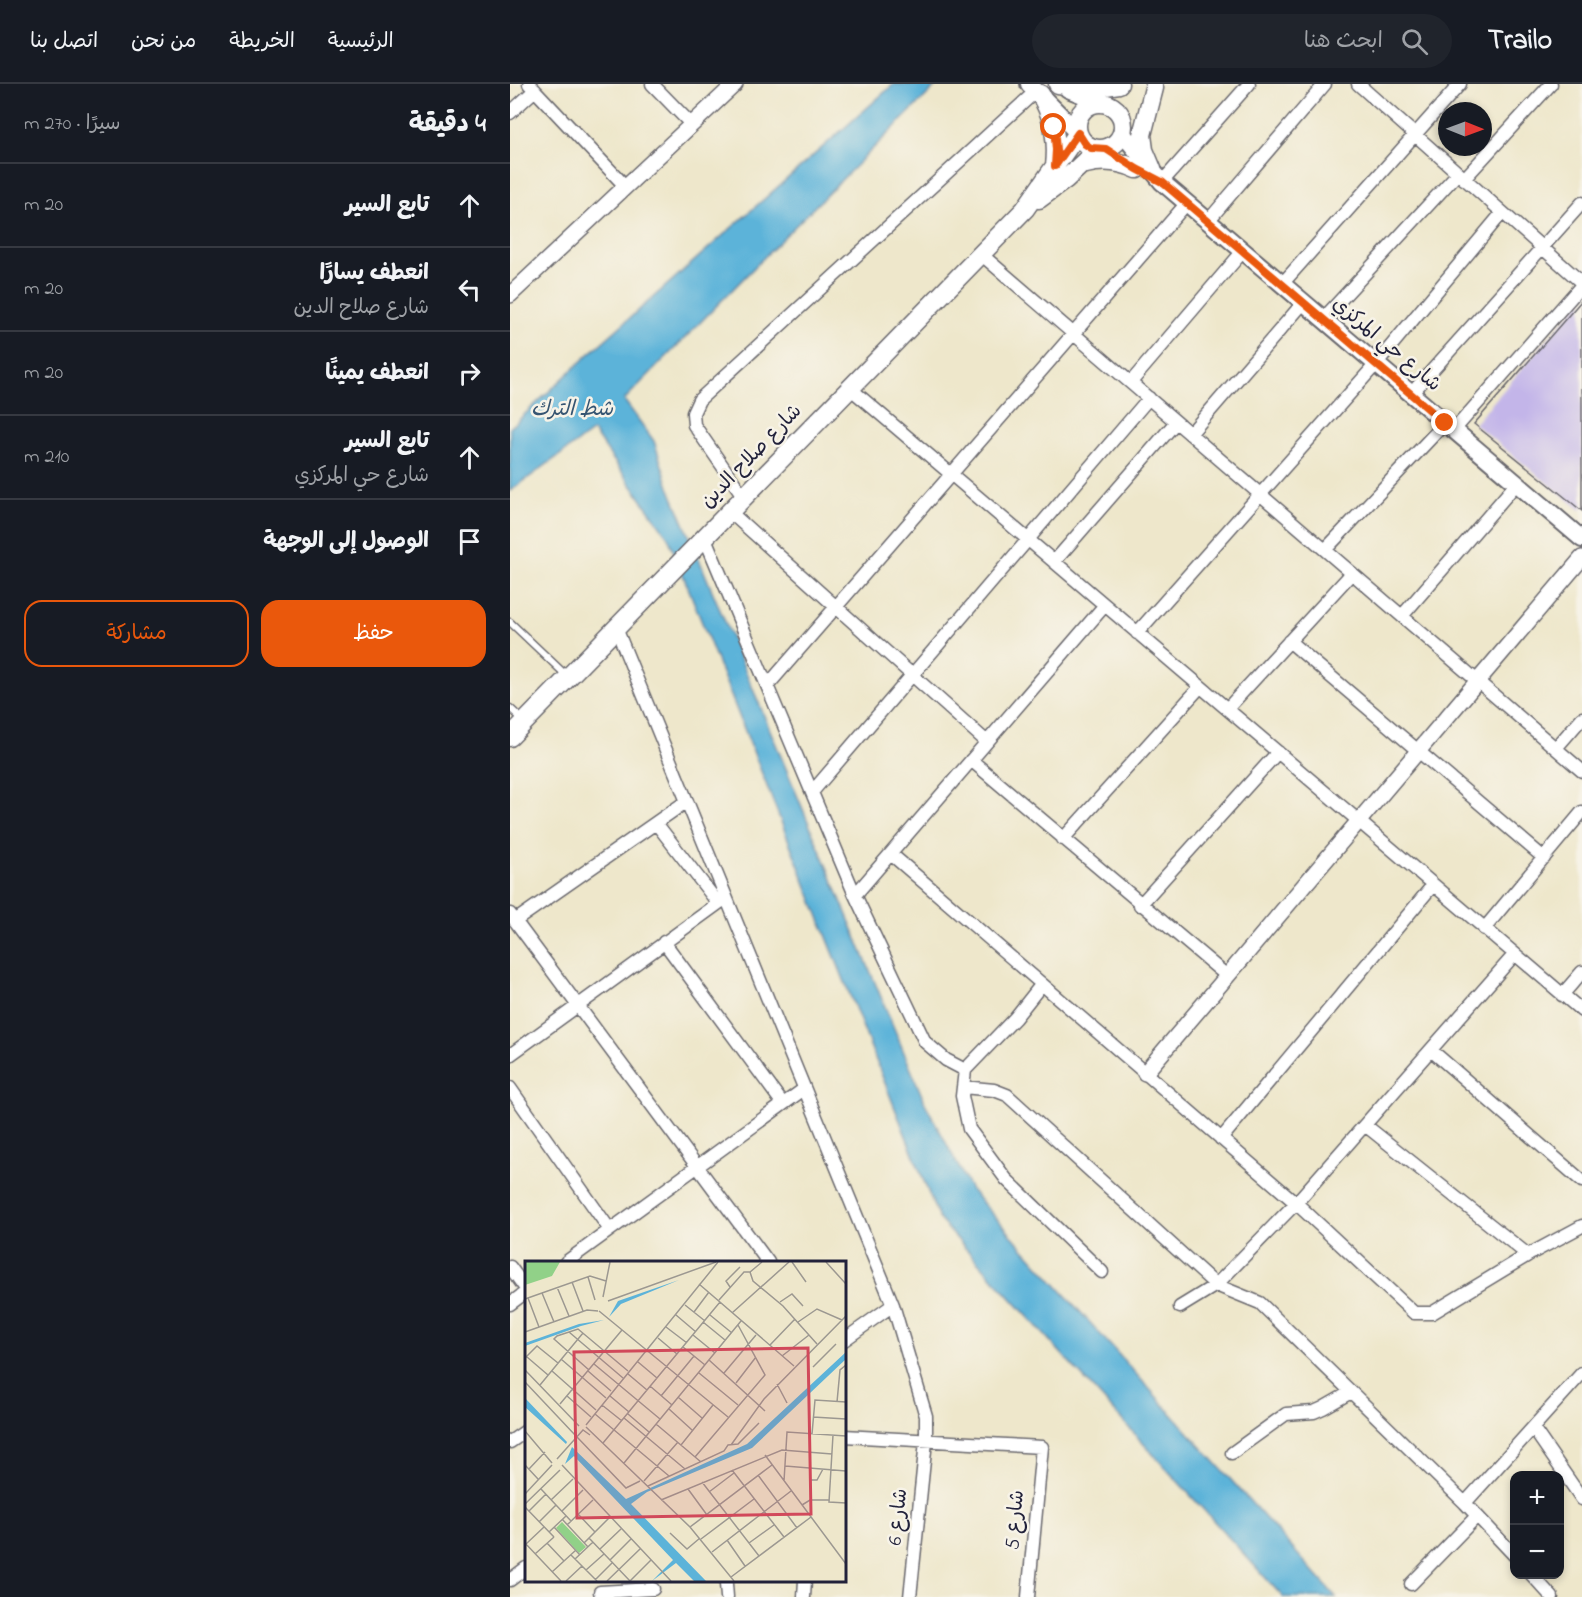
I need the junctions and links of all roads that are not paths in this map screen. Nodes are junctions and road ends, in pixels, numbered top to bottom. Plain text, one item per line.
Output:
1 (652, 84) edge
2 (735, 84) edge
3 (1057, 84) edge
4 (1119, 84) edge
5 (1133, 84) edge
6 (1249, 84) edge
7 (1325, 84) edge
8 (1358, 84) edge
9 (1460, 84) edge
10 (1551, 84) edge
11 (1155, 86) edge
12 (532, 87) edge
13 (1035, 90) edge
14 (1105, 103) junction
15 (510, 113) edge
16 (692, 125) junction
17 (1123, 130) junction
18 (1078, 133) junction
19 (1414, 134) junction
20 (1102, 149) junction
21 (1055, 166) junction
22 (1079, 167) junction
23 (1150, 174) junction
24 (1461, 176) junction
25 (626, 187) junction
26 (1582, 202) edge
27 (1186, 203) junction
28 (1025, 209) junction
29 (1502, 213) junction
30 (1208, 221) junction
31 (1542, 248) junction
32 (1243, 251) junction
33 (982, 255) junction
34 (1282, 284) junction
35 (1582, 284) edge
36 (510, 294) edge
37 (1304, 302) junction
38 (1323, 319) junction
39 (1074, 333) junction
40 (1376, 364) junction
41 (1131, 382) junction
42 (851, 389) junction
43 (1411, 394) junction
44 (1149, 398) junction
45 (1176, 422) junction
46 (1449, 426) junction
47 (1190, 434) junction
48 (951, 474) junction
49 (1517, 483) junction
50 (1260, 493) junction
51 (744, 497) junction
52 (730, 512) junction
53 (705, 538) junction
54 (1582, 539) edge
55 (1028, 540) junction
56 (1325, 550) junction
57 (1582, 558) edge
58 (1054, 562) junction
59 (1352, 573) junction
60 (1105, 605) junction
61 (836, 607) junction
62 (1402, 616) junction
63 (510, 622) edge
64 (616, 628) junction
65 (1137, 633) junction
66 (1289, 641) junction
67 (912, 675) junction
68 (568, 677) junction
69 (1478, 681) junction
70 (768, 685) junction
71 (1200, 687) junction
72 (510, 708) edge
73 (1227, 709) junction
74 (1582, 718) edge
75 (525, 722) junction
76 (510, 737) edge
77 (987, 742) junction
78 (1556, 748) junction
79 (1418, 751) junction
80 (1278, 753) junction
81 (971, 760) junction
82 (1582, 771) edge
83 (813, 791) junction
84 (687, 801) junction
85 (1582, 812) edge
86 (1358, 821) junction
87 (656, 823) junction
88 (1063, 839) junction
89 (891, 854) junction
90 (1544, 858) junction
91 (1433, 885) junction
92 (855, 895) junction
93 (722, 900) junction
94 (1140, 905) junction
95 (513, 918) edge
96 (1484, 928) junction
97 (664, 942) junction
98 (1515, 954) junction
99 (1582, 972) edge
100 (1227, 976) junction
101 (1042, 984) junction
102 (1562, 995) junction
103 (577, 1005) junction
104 (1582, 1011) edge
105 (1431, 1050) junction
106 (510, 1055) edge
107 (965, 1070) junction
108 (1145, 1073) junction
109 (963, 1087) junction
110 (510, 1088) edge
111 (804, 1089) junction
112 (783, 1104) junction
113 (1365, 1125) junction
114 (1221, 1139) junction
115 (697, 1166) junction
116 (1582, 1181) edge
117 (1296, 1203) junction
118 (1582, 1226) edge
119 (610, 1230) junction
120 (1528, 1255) junction
121 (569, 1261) edge
122 (764, 1261) edge
123 (510, 1267) edge
124 (1102, 1272) dead end
125 (1216, 1285) junction
126 (525, 1289) edge
127 (525, 1291) edge
128 (510, 1304) edge
129 (893, 1305) junction
130 (1180, 1307) dead end
131 (846, 1339) edge
132 (1582, 1373) edge
133 (1351, 1392) junction
134 (1533, 1428) junction
135 (525, 1432) edge
136 (846, 1436) edge
137 (926, 1441) junction
138 (510, 1442) edge
139 (1232, 1453) dead end
140 (1582, 1499) edge
141 (1465, 1503) junction
142 (1477, 1516) junction
143 (1510, 1551) edge
144 (525, 1569) edge
145 (1535, 1579) edge
146 (510, 1580) edge
147 (805, 1582) edge
148 (726, 1584) dead end
149 (1411, 1584) dead end
150 (653, 1589) dead end
151 (598, 1590) edge
152 (726, 1597) edge
153 (804, 1597) edge
154 (910, 1597) edge
155 (1028, 1597) edge
156 (1552, 1597) edge

1 - 16 street
2 - 16 street
3 - 4 main road
3 - 14 main road
5 - 14 main road
6 - 23 street
7 - 30 street
8 - 19 street
9 - 19 street
10 - 24 street
11 - 17 main road
11 - 23 main road
12 - 15 street
12 - 25 street
13 - 18 main road
13 - 21 main road
13 - 51 street
14 - 17 main road
14 - 18 main road
16 - 25 street
17 - 20 main road
17 - 23 main road, شارع حي المركزي
18 - 20 main road
18 - 21 main road, شارع صلاح الدين
19 - 24 street
19 - 34 street
20 - 22 main road, شارع صلاح الدين
20 - 23 main road, شارع حي المركزي
21 - 28 main road, شارع صلاح الدين
22 - 23 main road
22 - 28 main road, شارع صلاح الدين
23 - 27 main road, شارع حي المركزي
24 - 29 street
24 - 38 street
25 - 36 street
26 - 31 street
27 - 30 main road, شارع حي المركزي
27 - 39 street
28 - 33 main road, شارع صلاح الدين
29 - 31 street
29 - 40 street
30 - 32 main road, شارع حي المركزي
31 - 35 street
31 - 43 street
32 - 34 main road, شارع حي المركزي
32 - 41 street
33 - 39 street
33 - 42 main road, شارع صلاح الدين
34 - 37 main road, شارع حي المركزي
35 - 46 street
37 - 38 main road, شارع حي المركزي
37 - 47 street
38 - 40 main road, شارع حي المركزي
39 - 41 street
39 - 48 street
40 - 43 main road, شارع حي المركزي
40 - 50 street
41 - 44 street
42 - 48 street
42 - 51 main road, شارع صلاح الدين
43 - 46 main road, شارع حي المركزي
44 - 45 street
44 - 55 street
45 - 47 street
45 - 58 street
46 - 49 main road, شارع حي المركزي
46 - 56 street
47 - 50 street
48 - 55 street
48 - 61 street
49 - 54 main road, شارع حي المركزي
49 - 62 street
50 - 56 street
50 - 65 street
51 - 52 main road, شارع صلاح الدين
52 - 53 main road, شارع صلاح الدين
52 - 61 street
53 - 64 main road, شارع صلاح الدين
53 - 70 street
55 - 58 street
55 - 67 street
56 - 59 street
57 - 69 street
58 - 60 street
59 - 62 street
59 - 66 street
60 - 65 street
60 - 77 street
61 - 67 street
61 - 70 street
62 - 69 street
63 - 68 lane
64 - 68 main road, شارع صلاح الدين
64 - 84 street, شارع 6
65 - 71 street
66 - 73 street
66 - 79 street
67 - 77 street
67 - 83 street
68 - 75 main road, شارع صلاح الدين
69 - 78 street
69 - 79 street
70 - 83 street
71 - 73 street
71 - 88 street
72 - 75 lane
73 - 80 street
74 - 78 street
75 - 76 main road, شارع صلاح الدين
77 - 81 street
78 - 82 street
79 - 86 street
79 - 90 street
80 - 86 street
80 - 94 street
81 - 88 street
81 - 89 street
83 - 92 street
84 - 87 street
84 - 93 street, شارع 6
85 - 90 street
86 - 91 street
86 - 100 street
87 - 93 street
87 - 95 street
88 - 94 street
89 - 92 street
89 - 101 street
90 - 96 street
91 - 96 street
91 - 114 street
92 - 107 street
93 - 97 street
93 - 111 street, شارع 6
94 - 100 street
95 - 103 street
96 - 98 street
97 - 103 street
97 - 112 street
98 - 102 street
98 - 105 street
99 - 102 street
100 - 108 street
101 - 107 street
101 - 108 street
102 - 104 street
103 - 106 street
103 - 115 street
105 - 113 street
105 - 116 street
107 - 109 street
108 - 114 street
109 - 124 street
109 - 125 street
110 - 119 street
111 - 112 street
111 - 129 street, شارع 6
112 - 115 street
113 - 117 street
113 - 120 street
114 - 117 street
115 - 119 street
115 - 122 street
117 - 120 street
117 - 125 street
118 - 120 street
119 - 121 street
123 - 126 street
125 - 130 street
125 - 133 street
127 - 128 street
129 - 131 street
129 - 137 street, شارع 6
132 - 134 street
133 - 139 street
133 - 141 street
134 - 140 street
134 - 141 street
135 - 138 street
136 - 137 street
137 - 154 street, شارع 6
137 - 155 street, شارع 5
141 - 142 street
142 - 143 street
142 - 149 street
144 - 146 street
145 - 156 street
147 - 153 street
148 - 152 street
150 - 151 street

